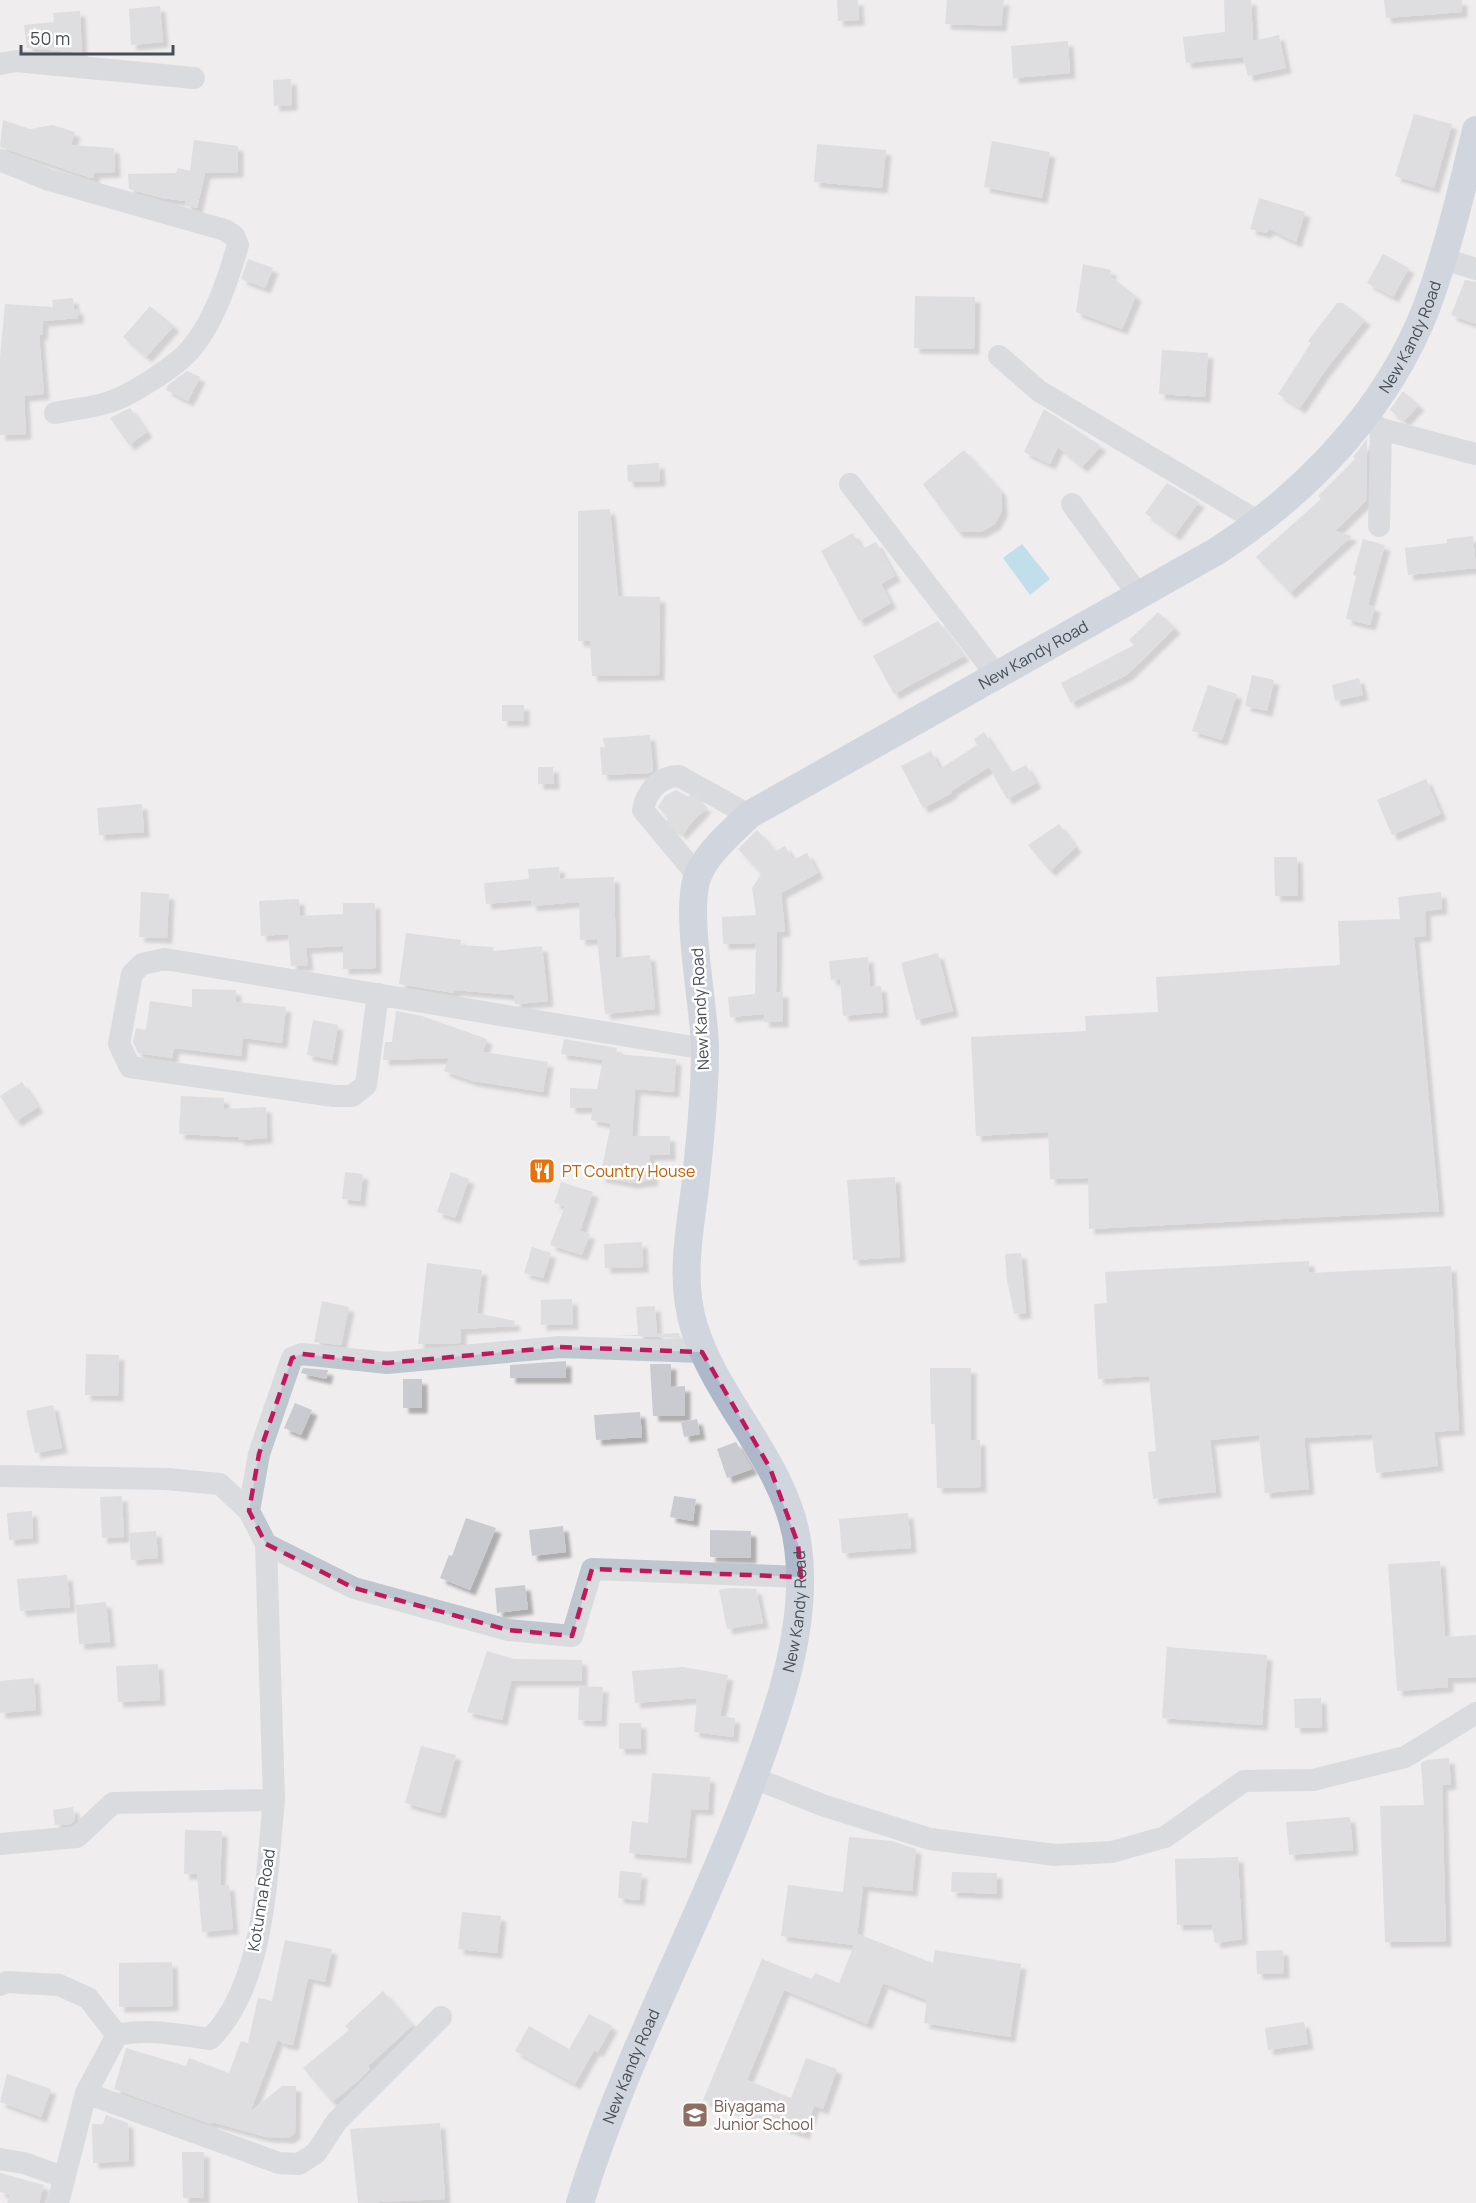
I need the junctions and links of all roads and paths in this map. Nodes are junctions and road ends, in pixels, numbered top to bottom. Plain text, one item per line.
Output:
1 (0, 64) edge
2 (194, 78) dead end
3 (1476, 130) edge
4 (0, 160) edge
5 (1443, 259) junction
6 (1476, 269) edge
7 (999, 356) dead end
8 (55, 412) dead end
9 (1373, 423) junction
10 (1476, 454) edge
11 (850, 484) dead end
12 (1072, 504) dead end
13 (1259, 522) junction
14 (1379, 526) dead end
15 (1139, 596) junction
16 (997, 676) junction
17 (749, 815) junction
18 (698, 876) junction
19 (378, 994) junction
20 (705, 1049) junction
21 (702, 1352) junction
22 (0, 1476) edge
23 (249, 1511) junction
24 (266, 1544) junction
25 (801, 1577) junction
26 (1476, 1713) edge
27 (754, 1778) junction
28 (274, 1800) junction
29 (0, 1845) edge
30 (0, 1985) edge
31 (441, 2017) dead end
32 (117, 2035) junction
33 (86, 2093) junction
34 (0, 2159) edge
35 (63, 2176) junction
36 (58, 2203) edge
37 (580, 2203) edge

1 - 2 street
3 - 5 main road, New Kandy Road
4 - 8 street
5 - 6 street
5 - 9 main road, New Kandy Road
7 - 13 street
9 - 10 street
9 - 13 main road, New Kandy Road
9 - 14 street
11 - 16 street
12 - 15 street
13 - 15 main road, New Kandy Road
15 - 16 main road, New Kandy Road
16 - 17 main road, New Kandy Road
17 - 18 main road, New Kandy Road
17 - 18 street
18 - 20 main road, New Kandy Road
19 - 19 street
19 - 20 street
20 - 21 main road, New Kandy Road
21 - 23 street
21 - 25 main road, New Kandy Road
22 - 23 street
23 - 24 street
24 - 25 street
24 - 28 street
25 - 27 main road, New Kandy Road
26 - 27 street
27 - 37 main road, New Kandy Road
28 - 29 street
28 - 32 street, Kotunna Road
30 - 32 street
31 - 33 street
32 - 33 street
33 - 35 street
34 - 35 street
35 - 36 street

